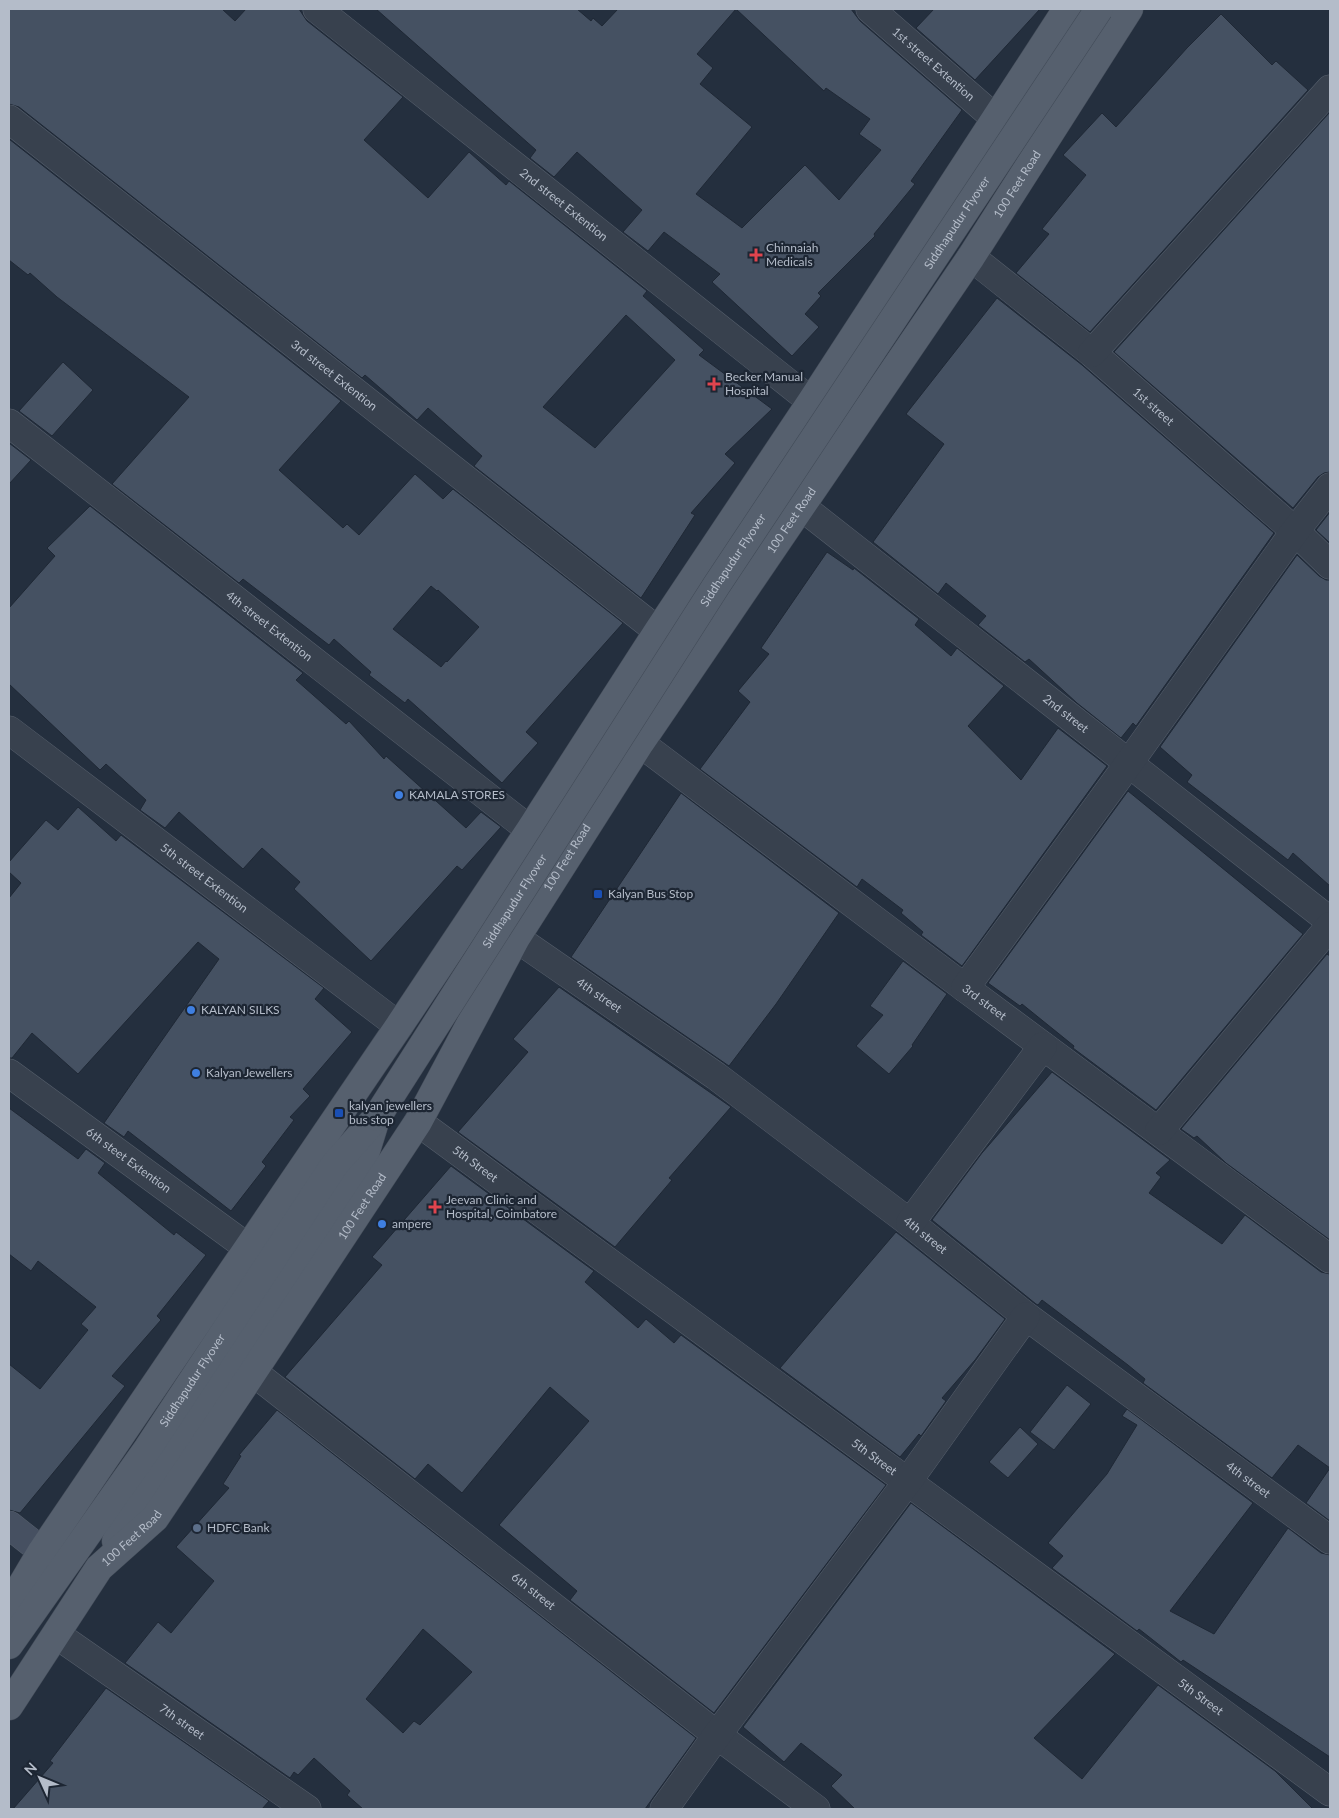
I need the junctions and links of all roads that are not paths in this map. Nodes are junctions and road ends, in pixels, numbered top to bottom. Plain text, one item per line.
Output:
1 (317, 9) edge
2 (870, 9) edge
3 (1067, 9) edge
4 (1099, 9) edge
5 (1129, 9) edge
6 (1330, 89) edge
7 (9, 119) edge
8 (996, 119) junction
9 (971, 257) junction
10 (1092, 353) junction
11 (811, 402) junction
12 (9, 423) edge
13 (851, 432) junction
14 (1330, 488) edge
15 (802, 507) junction
16 (1295, 531) junction
17 (1330, 565) edge
18 (658, 631) junction
19 (9, 730) edge
20 (640, 743) junction
21 (1129, 763) junction
22 (530, 830) junction
23 (1330, 921) edge
24 (1330, 926) edge
25 (516, 938) junction
26 (965, 988) junction
27 (399, 1026) junction
28 (1043, 1046) junction
29 (9, 1073) edge
30 (377, 1117) junction
31 (418, 1122) junction
32 (1159, 1131) junction
33 (910, 1223) junction
34 (247, 1247) junction
35 (1330, 1259) edge
36 (1026, 1316) junction
37 (253, 1372) junction
38 (908, 1481) junction
39 (9, 1525) edge
40 (1330, 1540) edge
41 (42, 1551) junction
42 (99, 1568) junction
43 (9, 1617) edge
44 (57, 1635) junction
45 (9, 1644) edge
46 (9, 1706) edge
47 (717, 1736) junction
48 (1330, 1792) edge
49 (307, 1809) edge
50 (664, 1809) edge
51 (816, 1809) edge

1 - 11 street, 2nd street Extention
2 - 8 street, 1st street Extention
3 - 8 main road
4 - 30 main road, Siddhapudur Flyover, bridge
5 - 9 main road, 100 Feet Road
6 - 10 street
7 - 18 street, 3rd street Extention
8 - 11 main road
9 - 10 street, 1st street
9 - 13 main road, 100 Feet Road
10 - 16 street, 1st street
11 - 13 street, 2nd street Extention
11 - 18 main road
12 - 22 street, 4th street Extention
13 - 15 main road, 100 Feet Road
14 - 16 street
15 - 20 main road, 100 Feet Road
15 - 21 street, 2nd street
16 - 17 street, 1st street
16 - 21 street
18 - 22 main road
19 - 27 street, 5th street Extention
20 - 25 main road, 100 Feet Road
20 - 26 street, 3rd street
21 - 23 street, 2nd street
21 - 26 street
22 - 27 main road
24 - 32 street
25 - 31 main road, 100 Feet Road
25 - 33 street, 4th street
26 - 28 street, 3rd street
27 - 34 main road
28 - 32 street, 3rd street
28 - 33 street
29 - 34 street, 6th steet Extention
30 - 42 main road, Siddhapudur Flyover
30 - 45 main road, Siddhapudur Flyover
31 - 37 main road, 100 Feet Road
31 - 38 street, 5th Street
32 - 35 street, 3rd street
33 - 36 street, 4th street
34 - 41 main road
36 - 38 street
36 - 40 street, 4th street
37 - 42 main road, 100 Feet Road
37 - 47 street, 6th street
38 - 47 street
38 - 48 street, 5th Street
39 - 41 street
41 - 43 main road
42 - 44 main road, 100 Feet Road
44 - 46 main road, 100 Feet Road
44 - 49 street, 7th street
47 - 50 street
47 - 51 street, 6th street

